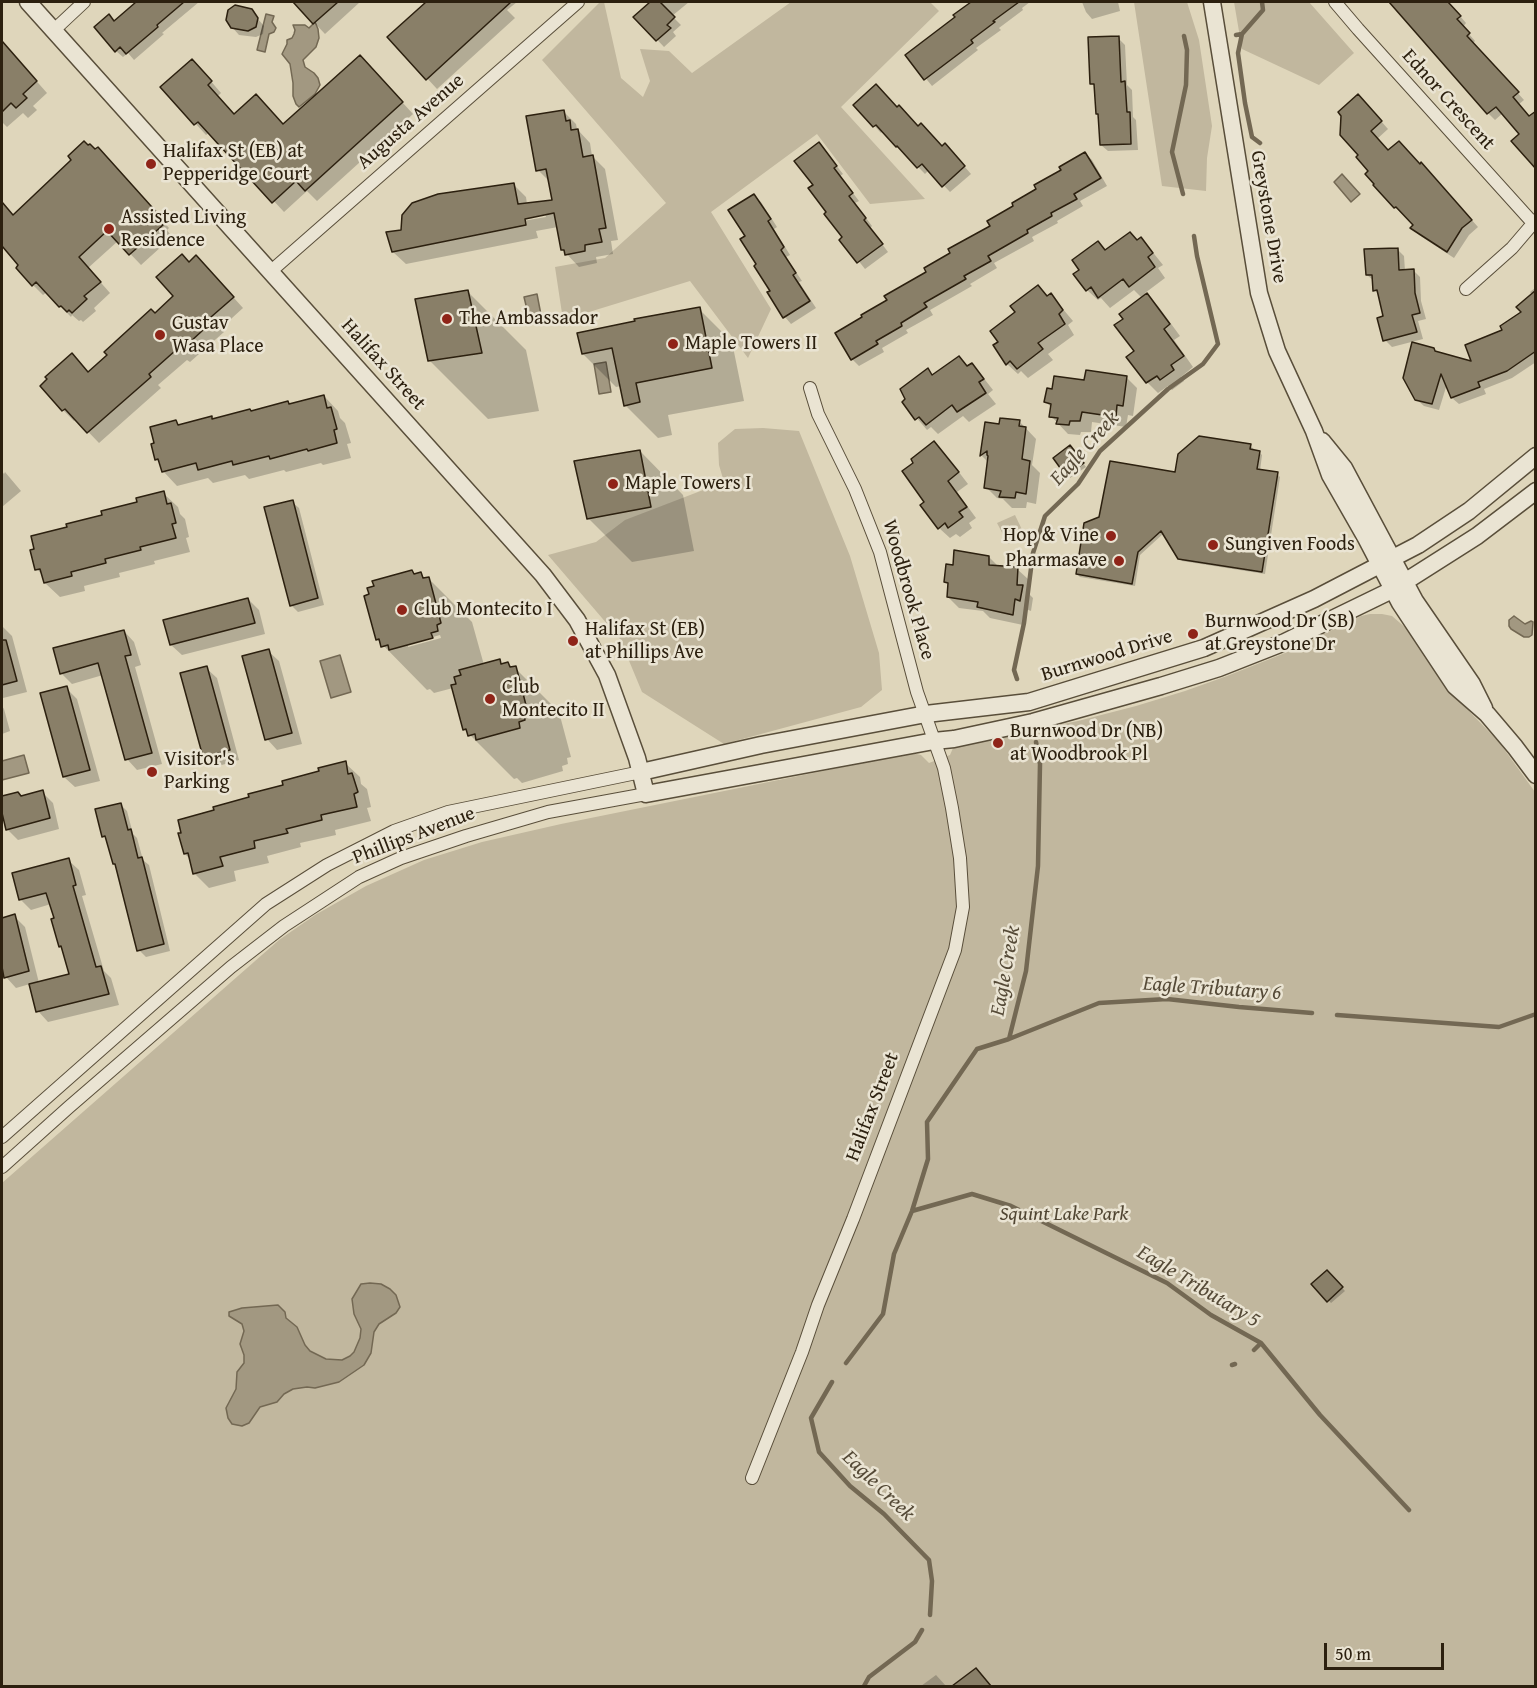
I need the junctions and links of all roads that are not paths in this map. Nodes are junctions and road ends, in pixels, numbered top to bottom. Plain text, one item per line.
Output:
1 (28, 2) edge
2 (84, 2) edge
3 (578, 2) edge
4 (1212, 2) edge
5 (1335, 2) edge
6 (53, 30) junction
7 (1534, 221) edge
8 (270, 272) junction
9 (1466, 289) dead end
10 (810, 388) dead end
11 (1536, 456) edge
12 (1536, 490) edge
13 (1387, 563) junction
14 (1399, 586) junction
15 (926, 714) junction
16 (934, 741) junction
17 (641, 772) junction
18 (1536, 775) edge
19 (646, 794) junction
20 (2, 1137) edge
21 (2, 1167) edge
22 (752, 1478) dead end

1 - 6 street, Halifax Street
2 - 6 street
3 - 8 street, Augusta Avenue
4 - 13 street, Greystone Drive
5 - 7 street, Ednor Crescent
6 - 8 street, Halifax Street
7 - 9 street
8 - 17 street, Halifax Street
10 - 15 street, Woodbrook Place
11 - 13 street, Burnwood Drive
12 - 14 street
13 - 14 street, Greystone Drive
13 - 15 street, Burnwood Drive
14 - 16 street
14 - 18 street, Greystone Drive
15 - 16 street, Woodbrook Place
15 - 17 street, Phillips Avenue
16 - 19 street, Phillips Avenue
16 - 22 street, Halifax Street
17 - 19 street, Halifax Street
17 - 20 street, Phillips Avenue
19 - 21 street, Phillips Avenue

